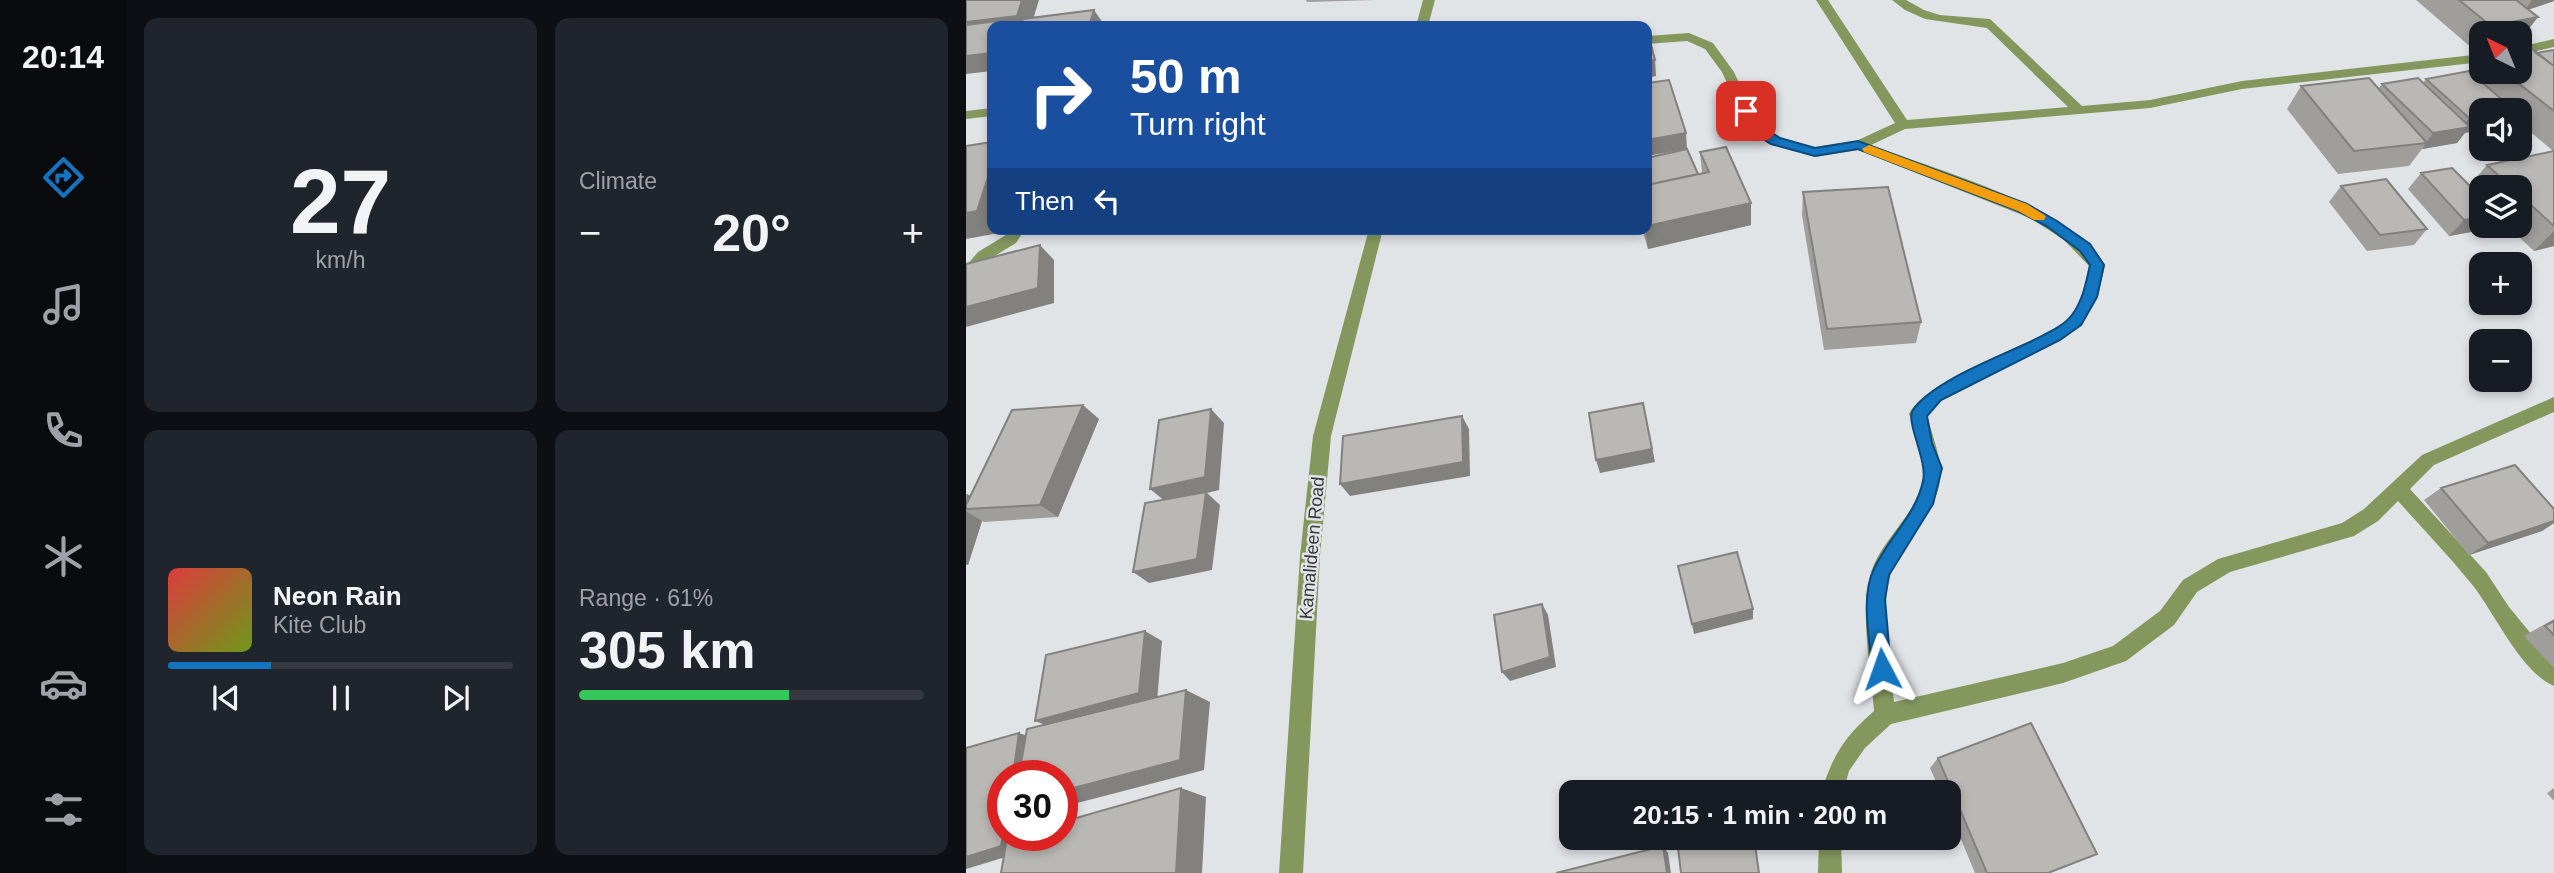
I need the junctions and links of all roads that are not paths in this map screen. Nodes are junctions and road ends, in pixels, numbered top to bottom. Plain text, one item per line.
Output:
1 (1429, 0) edge
2 (1822, 0) edge
3 (1898, 0) edge
4 (1423, 21) edge
5 (1652, 40) edge
6 (2554, 43) edge
7 (2532, 48) edge
8 (2469, 59) edge
9 (2080, 111) junction
10 (987, 113) edge
11 (966, 116) edge
12 (1903, 125) junction
13 (1858, 145) junction
14 (1014, 235) edge
15 (1374, 235) edge
16 (966, 276) edge
17 (2554, 404) edge
18 (2398, 489) junction
19 (2554, 676) edge
20 (1885, 715) junction
21 (1836, 780) edge
22 (1830, 850) edge
23 (1291, 873) edge
24 (1830, 873) edge

1 - 4 street
2 - 12 street
3 - 9 street
5 - 13 street
6 - 7 street
8 - 9 street
9 - 12 street
10 - 11 street
12 - 13 street
13 - 20 street
14 - 16 street
15 - 23 street, Kamalideen Road
17 - 18 street
18 - 19 street
18 - 20 street
20 - 21 street
22 - 24 street

